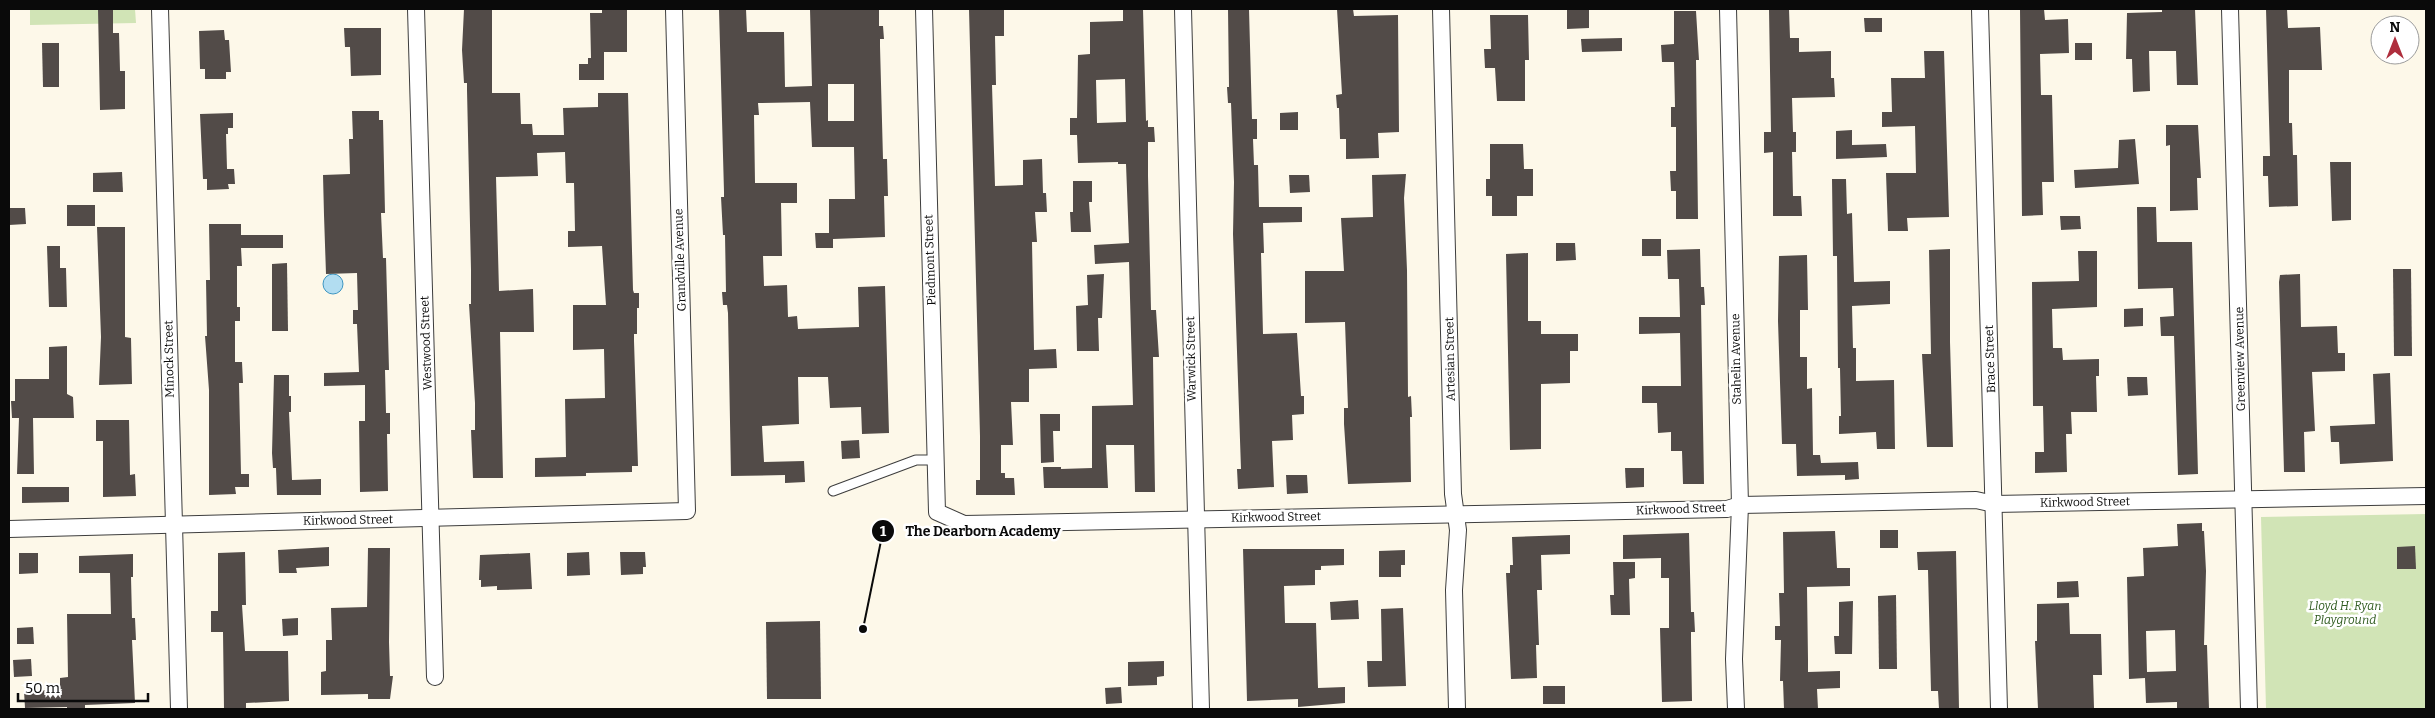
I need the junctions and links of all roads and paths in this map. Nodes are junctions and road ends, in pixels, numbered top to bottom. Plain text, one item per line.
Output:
1 (160, 9) edge
2 (416, 9) edge
3 (674, 9) edge
4 (924, 9) edge
5 (1182, 9) edge
6 (1441, 9) edge
7 (1728, 9) edge
8 (1980, 9) edge
9 (2230, 9) edge
10 (936, 460) junction
11 (833, 491) dead end
12 (2426, 496) edge
13 (2243, 500) junction
14 (1994, 504) junction
15 (1740, 505) junction
16 (687, 511) joint
17 (937, 512) joint
18 (1455, 514) junction
19 (432, 518) junction
20 (1195, 519) junction
21 (174, 524) junction
22 (9, 529) edge
23 (435, 677) dead end
24 (179, 709) edge
25 (1201, 709) edge
26 (1457, 709) edge
27 (1736, 709) edge
28 (1999, 709) edge
29 (2249, 709) edge

1 - 21 street, Minock Street
2 - 19 street, Westwood Street
3 - 16 street, Grandville Avenue
4 - 10 street, Piedmont Street
5 - 20 street, Warwick Street
6 - 18 street, Artesian Street
7 - 15 street, Stahelin Avenue
8 - 14 street, Brace Street
9 - 13 street, Greenview Avenue
10 - 11 lane
10 - 17 street, Piedmont Street
12 - 13 street, Kirkwood Street
13 - 14 street, Kirkwood Street
13 - 29 street, Greenview Avenue
14 - 15 street, Kirkwood Street
14 - 28 street, Brace Street
15 - 18 street, Kirkwood Street
15 - 27 street, Stahelin Avenue
16 - 19 street, Kirkwood Street
17 - 20 street, Kirkwood Street
18 - 20 street, Kirkwood Street
18 - 26 street, Artesian Street
19 - 21 street, Kirkwood Street
19 - 23 street, Westwood Street
20 - 25 street, Warwick Street
21 - 22 street, Kirkwood Street
21 - 24 street, Minock Street

